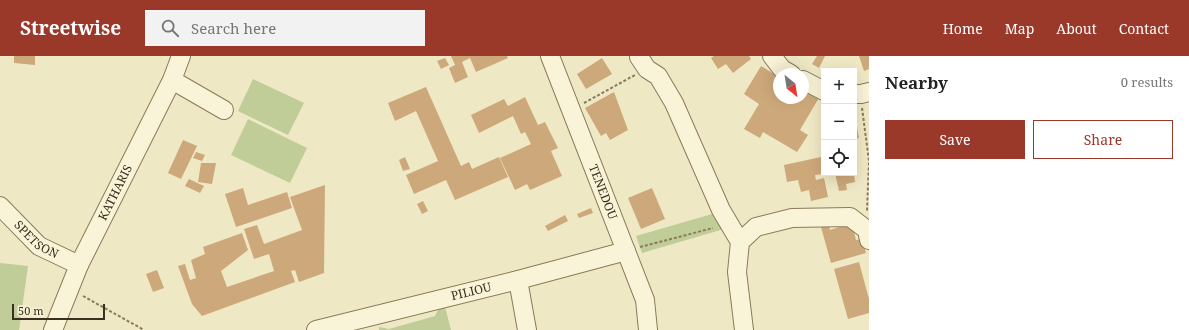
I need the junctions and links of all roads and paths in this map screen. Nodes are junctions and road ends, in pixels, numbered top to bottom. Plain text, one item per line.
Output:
1 (181, 56) edge
2 (550, 56) edge
3 (772, 56) edge
4 (643, 63) joint
5 (781, 68) edge
6 (172, 80) junction
7 (809, 83) edge
8 (821, 89) edge
9 (861, 93) edge
10 (224, 110) dead end
11 (571, 111) junction
12 (0, 206) edge
13 (730, 223) junction
14 (868, 235) edge
15 (740, 242) junction
16 (626, 251) junction
17 (79, 265) junction
18 (518, 280) junction
19 (70, 289) junction
20 (53, 330) edge
21 (144, 330) edge
22 (316, 330) edge
23 (527, 330) edge
24 (648, 330) edge
25 (744, 330) edge

1 - 6 street, KATHARIS
2 - 11 street, TENEDOU
3 - 5 street
4 - 11 path
4 - 13 street
6 - 10 street
6 - 17 street, KATHARIS
7 - 8 street
9 - 14 path
11 - 16 street, TENEDOU
12 - 17 street, SPETSON
13 - 15 street
13 - 16 path
14 - 15 street
15 - 25 street
16 - 18 street, PILIOU
16 - 24 street, TENEDOU
17 - 19 street, KATHARIS
18 - 22 street, PILIOU
18 - 23 street
19 - 20 street, KATHARIS
19 - 21 path

